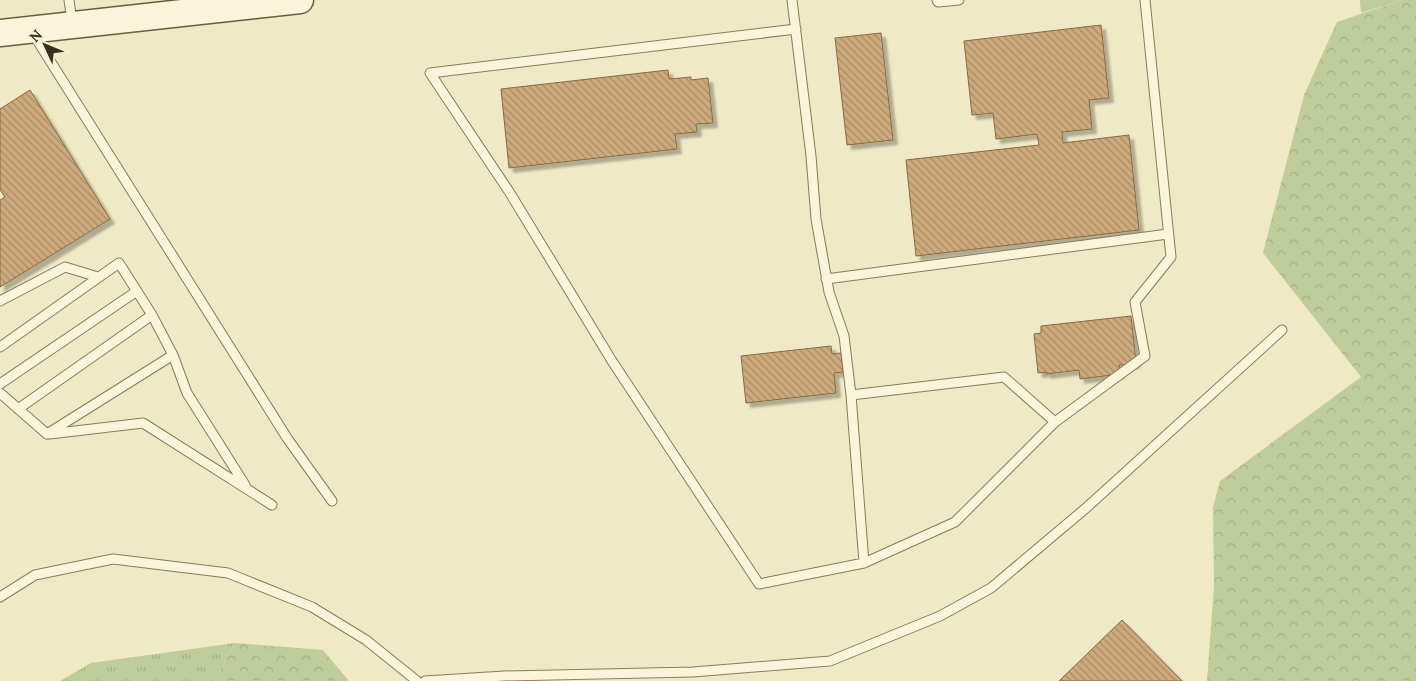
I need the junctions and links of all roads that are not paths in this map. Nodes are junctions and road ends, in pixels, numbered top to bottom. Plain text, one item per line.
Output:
1 (300, 0) edge
2 (792, 0) edge
3 (937, 0) edge
4 (959, 0) edge
5 (1145, 0) edge
6 (71, 13) edge
7 (796, 29) junction
8 (30, 30) junction
9 (0, 33) edge
10 (1168, 234) junction
11 (98, 277) junction
12 (826, 279) junction
13 (137, 291) junction
14 (0, 301) edge
15 (152, 315) junction
16 (1282, 330) dead end
17 (0, 347) edge
18 (173, 355) junction
19 (0, 384) edge
20 (0, 393) edge
21 (851, 395) junction
22 (18, 409) junction
23 (1055, 422) junction
24 (47, 434) junction
25 (247, 489) junction
26 (332, 501) dead end
27 (272, 505) dead end
28 (864, 563) junction
29 (0, 597) edge
30 (418, 681) edge
31 (425, 681) edge

1 - 6 main road
2 - 7 lane
3 - 4 lane
5 - 10 lane
6 - 8 main road
7 - 12 lane
7 - 28 lane
8 - 9 main road
8 - 26 lane
10 - 12 lane
10 - 23 lane
11 - 13 lane
11 - 14 lane
11 - 17 lane
12 - 21 lane
13 - 15 lane
13 - 19 lane
15 - 18 lane
15 - 22 lane
16 - 31 lane
18 - 24 lane
18 - 25 lane
20 - 22 lane
21 - 23 lane
21 - 28 lane
22 - 24 lane
23 - 28 lane
24 - 25 lane
25 - 27 lane
29 - 30 lane

